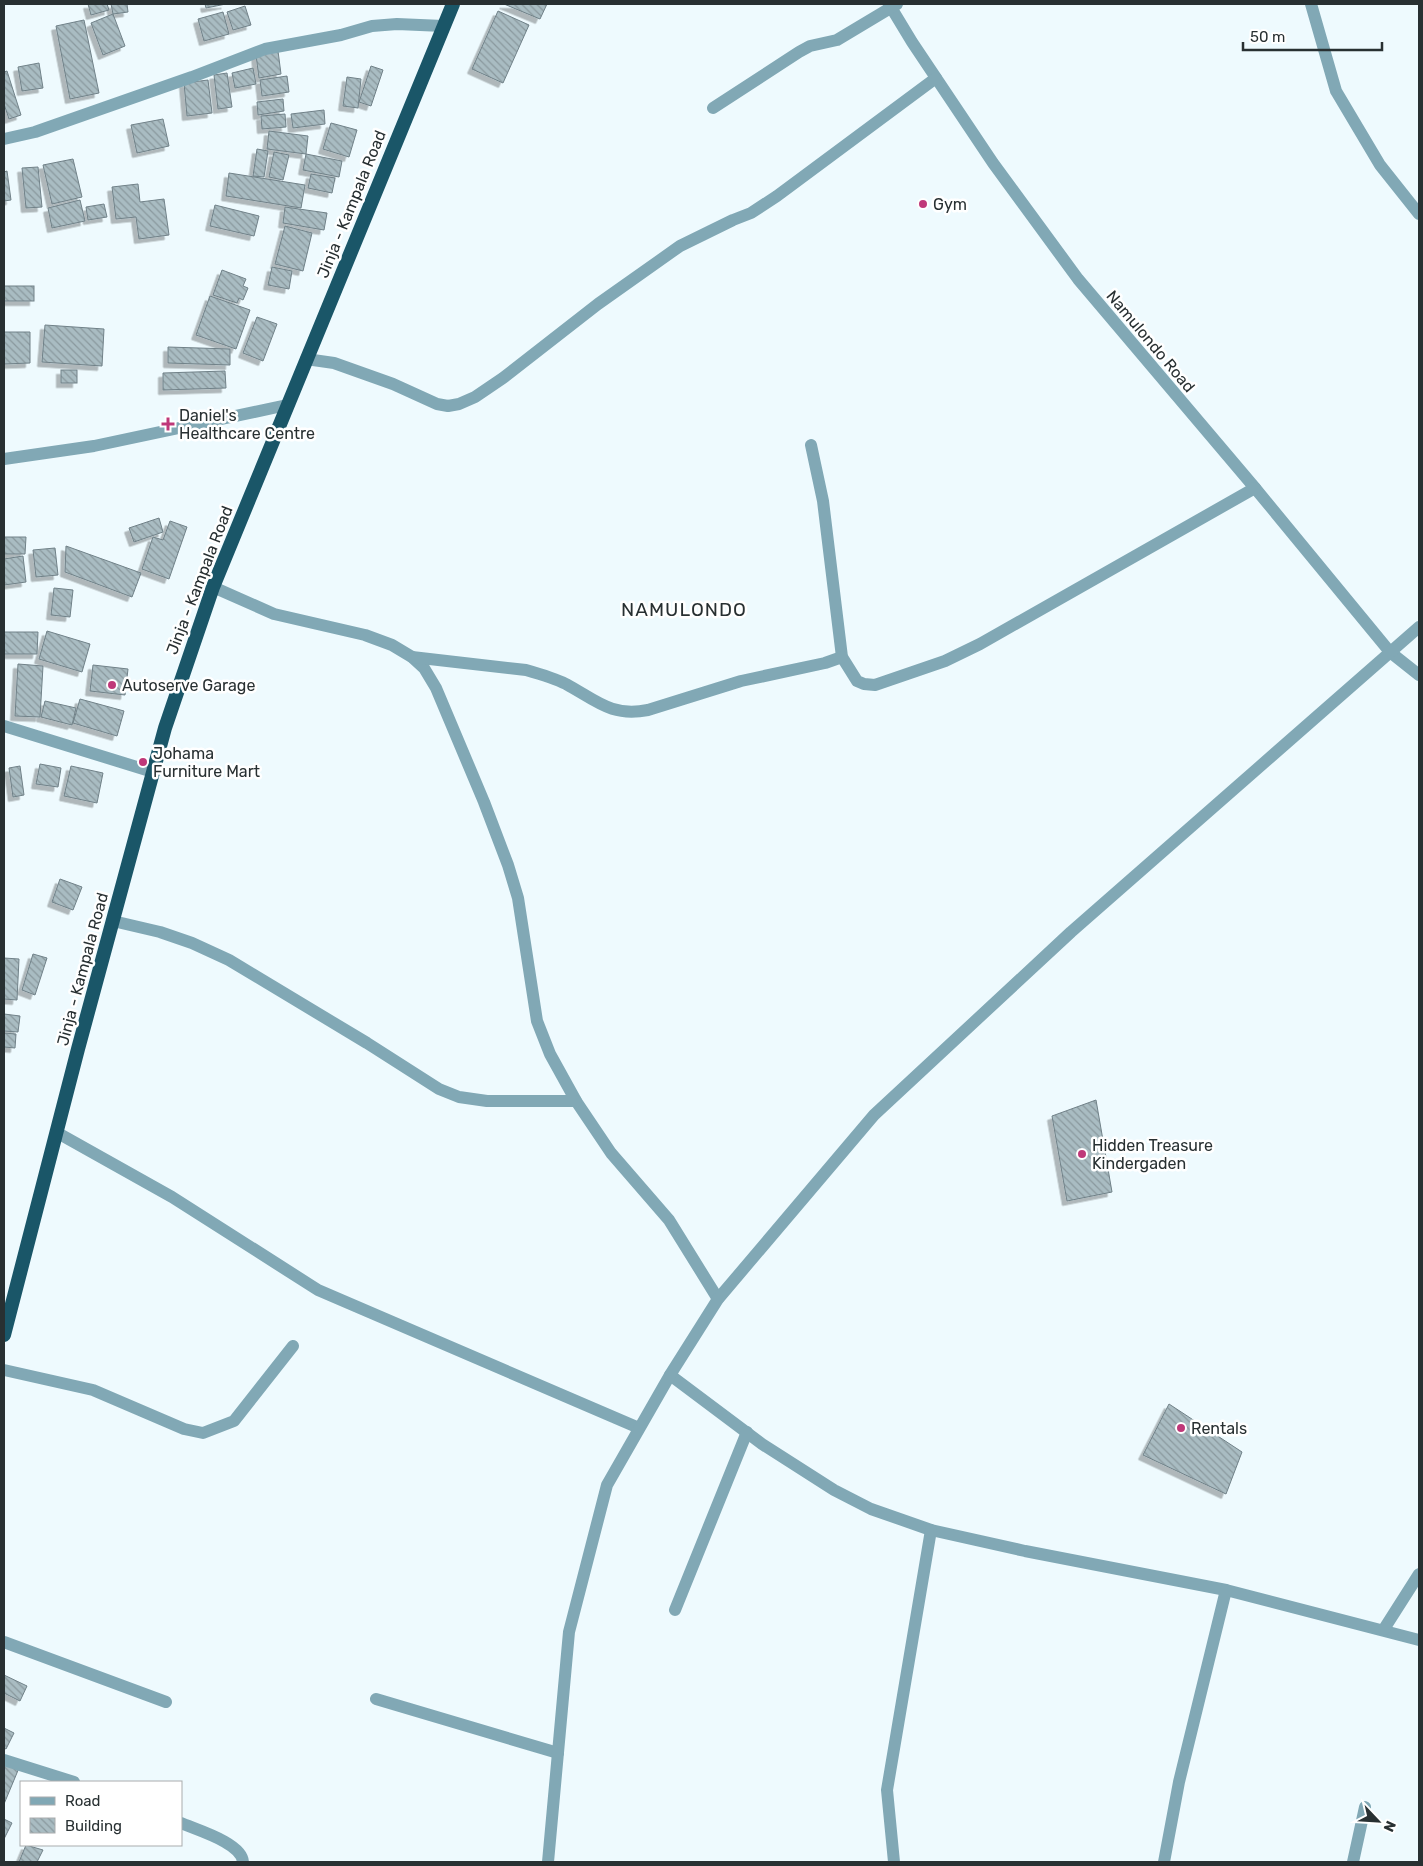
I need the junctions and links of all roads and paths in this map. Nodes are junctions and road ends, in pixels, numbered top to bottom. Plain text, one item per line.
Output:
1 (452, 4) edge
2 (1312, 4) edge
3 (893, 5) edge
4 (443, 26) junction
5 (936, 78) junction
6 (713, 108) dead end
7 (4, 139) edge
8 (1419, 214) edge
9 (306, 359) junction
10 (287, 405) junction
11 (811, 445) dead end
12 (4, 459) edge
13 (1255, 488) junction
14 (212, 587) junction
15 (1419, 627) edge
16 (1390, 652) junction
17 (412, 657) junction
18 (842, 658) junction
19 (1419, 675) edge
20 (4, 726) edge
21 (153, 772) junction
22 (113, 921) junction
23 (576, 1101) junction
24 (56, 1132) junction
25 (718, 1299) junction
26 (4, 1335) edge
27 (293, 1346) dead end
28 (4, 1370) edge
29 (670, 1375) junction
30 (639, 1428) junction
31 (747, 1432) junction
32 (931, 1530) junction
33 (1419, 1574) edge
34 (1226, 1590) junction
35 (675, 1610) dead end
36 (1384, 1630) junction
37 (1419, 1640) edge
38 (4, 1642) edge
39 (376, 1699) dead end
40 (166, 1702) dead end
41 (558, 1753) junction
42 (4, 1760) edge
43 (71, 1781) edge
44 (1365, 1807) dead end
45 (182, 1823) edge
46 (243, 1862) edge
47 (548, 1862) edge
48 (894, 1862) edge
49 (1164, 1862) edge
50 (1353, 1862) edge

1 - 4 highway, Jinja - Kampala Road
2 - 8 street
3 - 5 street, Namulondo Road
3 - 6 street
4 - 7 street
4 - 9 highway, Jinja - Kampala Road
5 - 9 street
5 - 13 street, Namulondo Road
9 - 10 highway, Jinja - Kampala Road
10 - 12 street
10 - 14 highway, Jinja - Kampala Road
11 - 18 street
13 - 16 street, Namulondo Road
13 - 18 street
14 - 17 street
14 - 21 highway, Jinja - Kampala Road
15 - 16 street
16 - 19 street, Namulondo Road
16 - 25 street
17 - 18 street
17 - 23 street
20 - 21 street
21 - 22 highway, Jinja - Kampala Road
22 - 23 street
22 - 24 highway, Jinja - Kampala Road
23 - 25 street
24 - 26 highway, Jinja - Kampala Road
24 - 30 street
25 - 29 street
27 - 28 street
29 - 30 street
29 - 31 street
30 - 41 street
31 - 32 street
31 - 35 street
32 - 34 street
32 - 48 street
33 - 36 street
34 - 36 street
34 - 49 street
36 - 37 street
38 - 40 street
39 - 41 street
41 - 47 street
42 - 43 street
44 - 50 street
45 - 46 street

